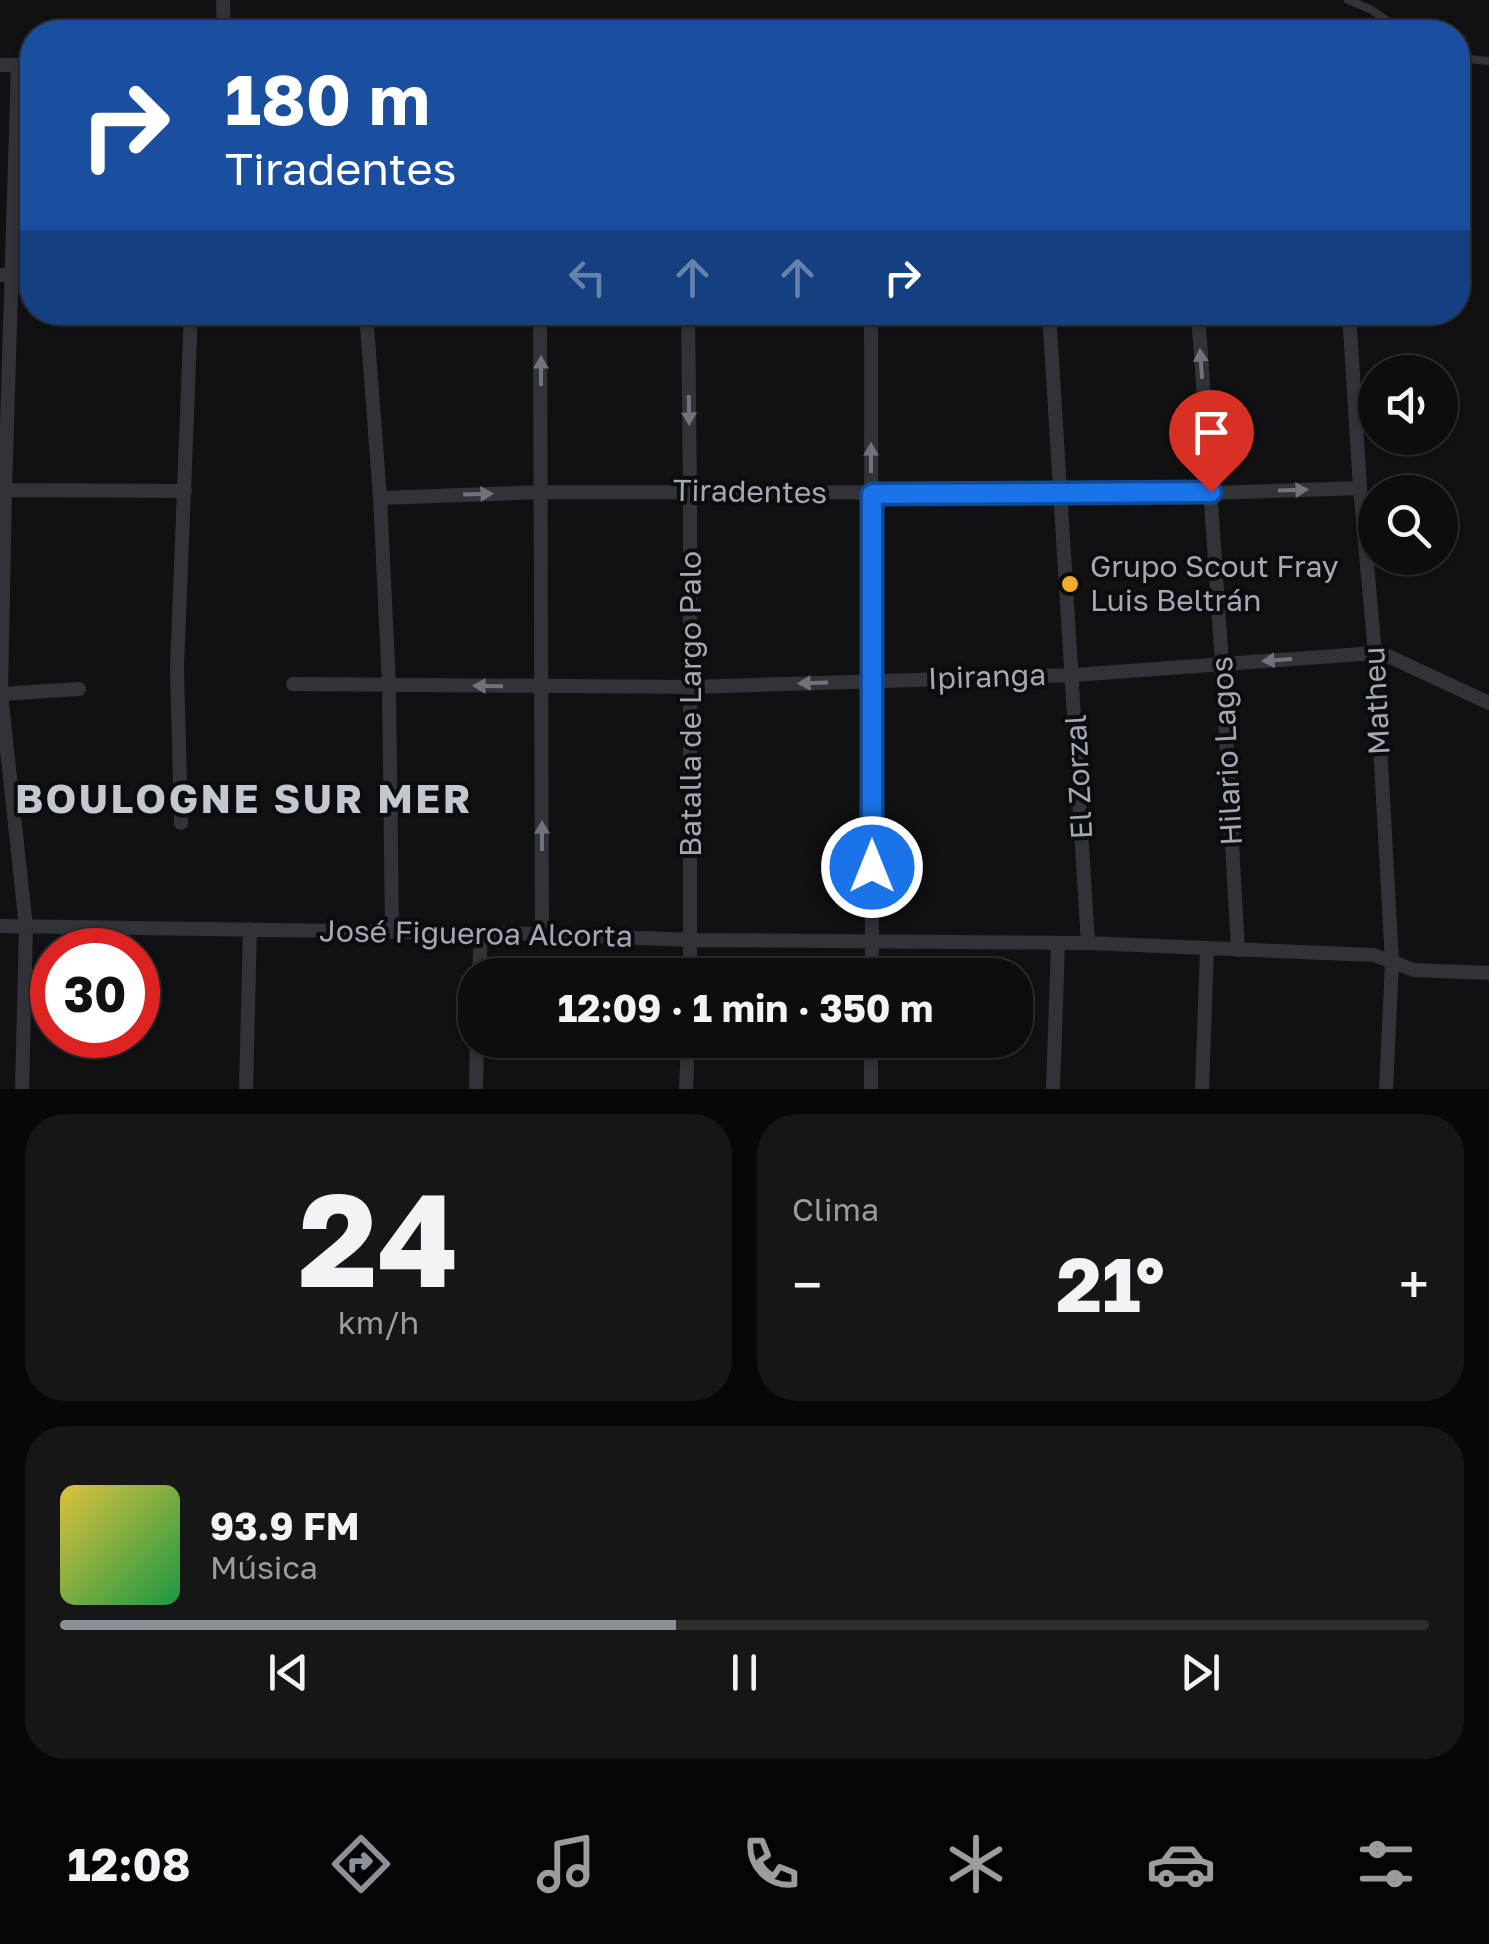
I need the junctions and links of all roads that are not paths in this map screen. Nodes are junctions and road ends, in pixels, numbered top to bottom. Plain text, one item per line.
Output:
1 (1348, 0) edge
2 (1385, 20) edge
3 (20, 120) edge
4 (6, 275) edge
5 (191, 325) edge
6 (367, 325) edge
7 (540, 325) edge
8 (688, 325) edge
9 (871, 325) edge
10 (1051, 325) edge
11 (1199, 325) edge
12 (1350, 325) edge
13 (1359, 475) edge
14 (1358, 488) edge
15 (2, 490) edge
16 (185, 491) junction
17 (541, 492) junction
18 (690, 492) junction
19 (1060, 492) junction
20 (1211, 492) junction
21 (872, 494) junction
22 (380, 498) junction
23 (1367, 575) edge
24 (1374, 653) junction
25 (1222, 664) junction
26 (1074, 675) junction
27 (872, 681) junction
28 (294, 684) dead end
29 (389, 684) junction
30 (541, 687) junction
31 (691, 687) junction
32 (79, 689) dead end
33 (0, 694) edge
34 (1489, 703) edge
35 (182, 823) dead end
36 (0, 926) edge
37 (26, 927) junction
38 (250, 929) junction
39 (392, 931) junction
40 (481, 933) junction
41 (542, 934) junction
42 (692, 940) junction
43 (873, 942) junction
44 (1058, 942) junction
45 (1088, 943) junction
46 (1207, 949) junction
47 (1238, 950) junction
48 (480, 958) edge
49 (691, 958) edge
50 (873, 958) edge
51 (1392, 962) junction
52 (1489, 973) edge
53 (477, 1058) edge
54 (687, 1058) edge
55 (871, 1058) edge
56 (22, 1089) edge
57 (246, 1089) edge
58 (476, 1089) edge
59 (686, 1089) edge
60 (870, 1089) edge
61 (1054, 1089) edge
62 (1202, 1089) edge
63 (1386, 1089) edge

1 - 2 lane
3 - 4 street
4 - 15 street
5 - 16 street
6 - 22 street
17 -> 7 street
8 -> 18 street, Batalla de Largo Palo
21 -> 9 street
10 - 19 street, El Zorzal
20 -> 11 street, Hilario Lagos
12 - 13 street, Matheu
20 -> 14 street, Tiradentes
15 - 16 street
15 - 33 street
16 - 35 street
17 - 18 street, Tiradentes
22 -> 17 street, Tiradentes
17 - 30 street
18 - 21 street, Tiradentes
18 - 31 street, Batalla de Largo Palo
19 - 20 street, Tiradentes
19 - 21 street, Tiradentes
19 - 26 street, El Zorzal
20 - 25 street, Hilario Lagos
21 - 27 street
22 - 29 street
23 - 24 street, Matheu
24 -> 25 street, Ipiranga
24 - 34 street, Ipiranga
24 - 51 street, Matheu
25 - 26 street, Ipiranga
25 - 47 street, Hilario Lagos
26 - 27 street, Ipiranga
26 - 45 street, El Zorzal
27 -> 31 street, Ipiranga
27 - 43 street
28 - 29 street, Ipiranga
30 -> 29 street, Ipiranga
29 - 39 street
30 - 31 street, Ipiranga
41 -> 30 street
31 - 42 street, Batalla de Largo Palo
32 - 33 street
33 - 37 street
36 - 37 street, José Figueroa Alcorta
37 - 38 street, José Figueroa Alcorta
37 - 56 street
38 - 39 street, José Figueroa Alcorta
38 - 57 street
39 - 40 street, José Figueroa Alcorta
40 - 41 street, José Figueroa Alcorta
40 - 48 street
41 - 42 street, José Figueroa Alcorta
42 - 43 street, José Figueroa Alcorta
42 - 49 street, Batalla de Largo Palo
43 - 44 street, José Figueroa Alcorta
43 - 50 street
44 - 45 street, José Figueroa Alcorta
44 - 61 street
45 - 46 street, José Figueroa Alcorta
46 - 47 street, José Figueroa Alcorta
46 - 62 street
47 - 51 street, José Figueroa Alcorta
51 - 52 street, José Figueroa Alcorta
51 - 63 street, Matheu
53 - 58 street
54 - 59 street
55 - 60 street

